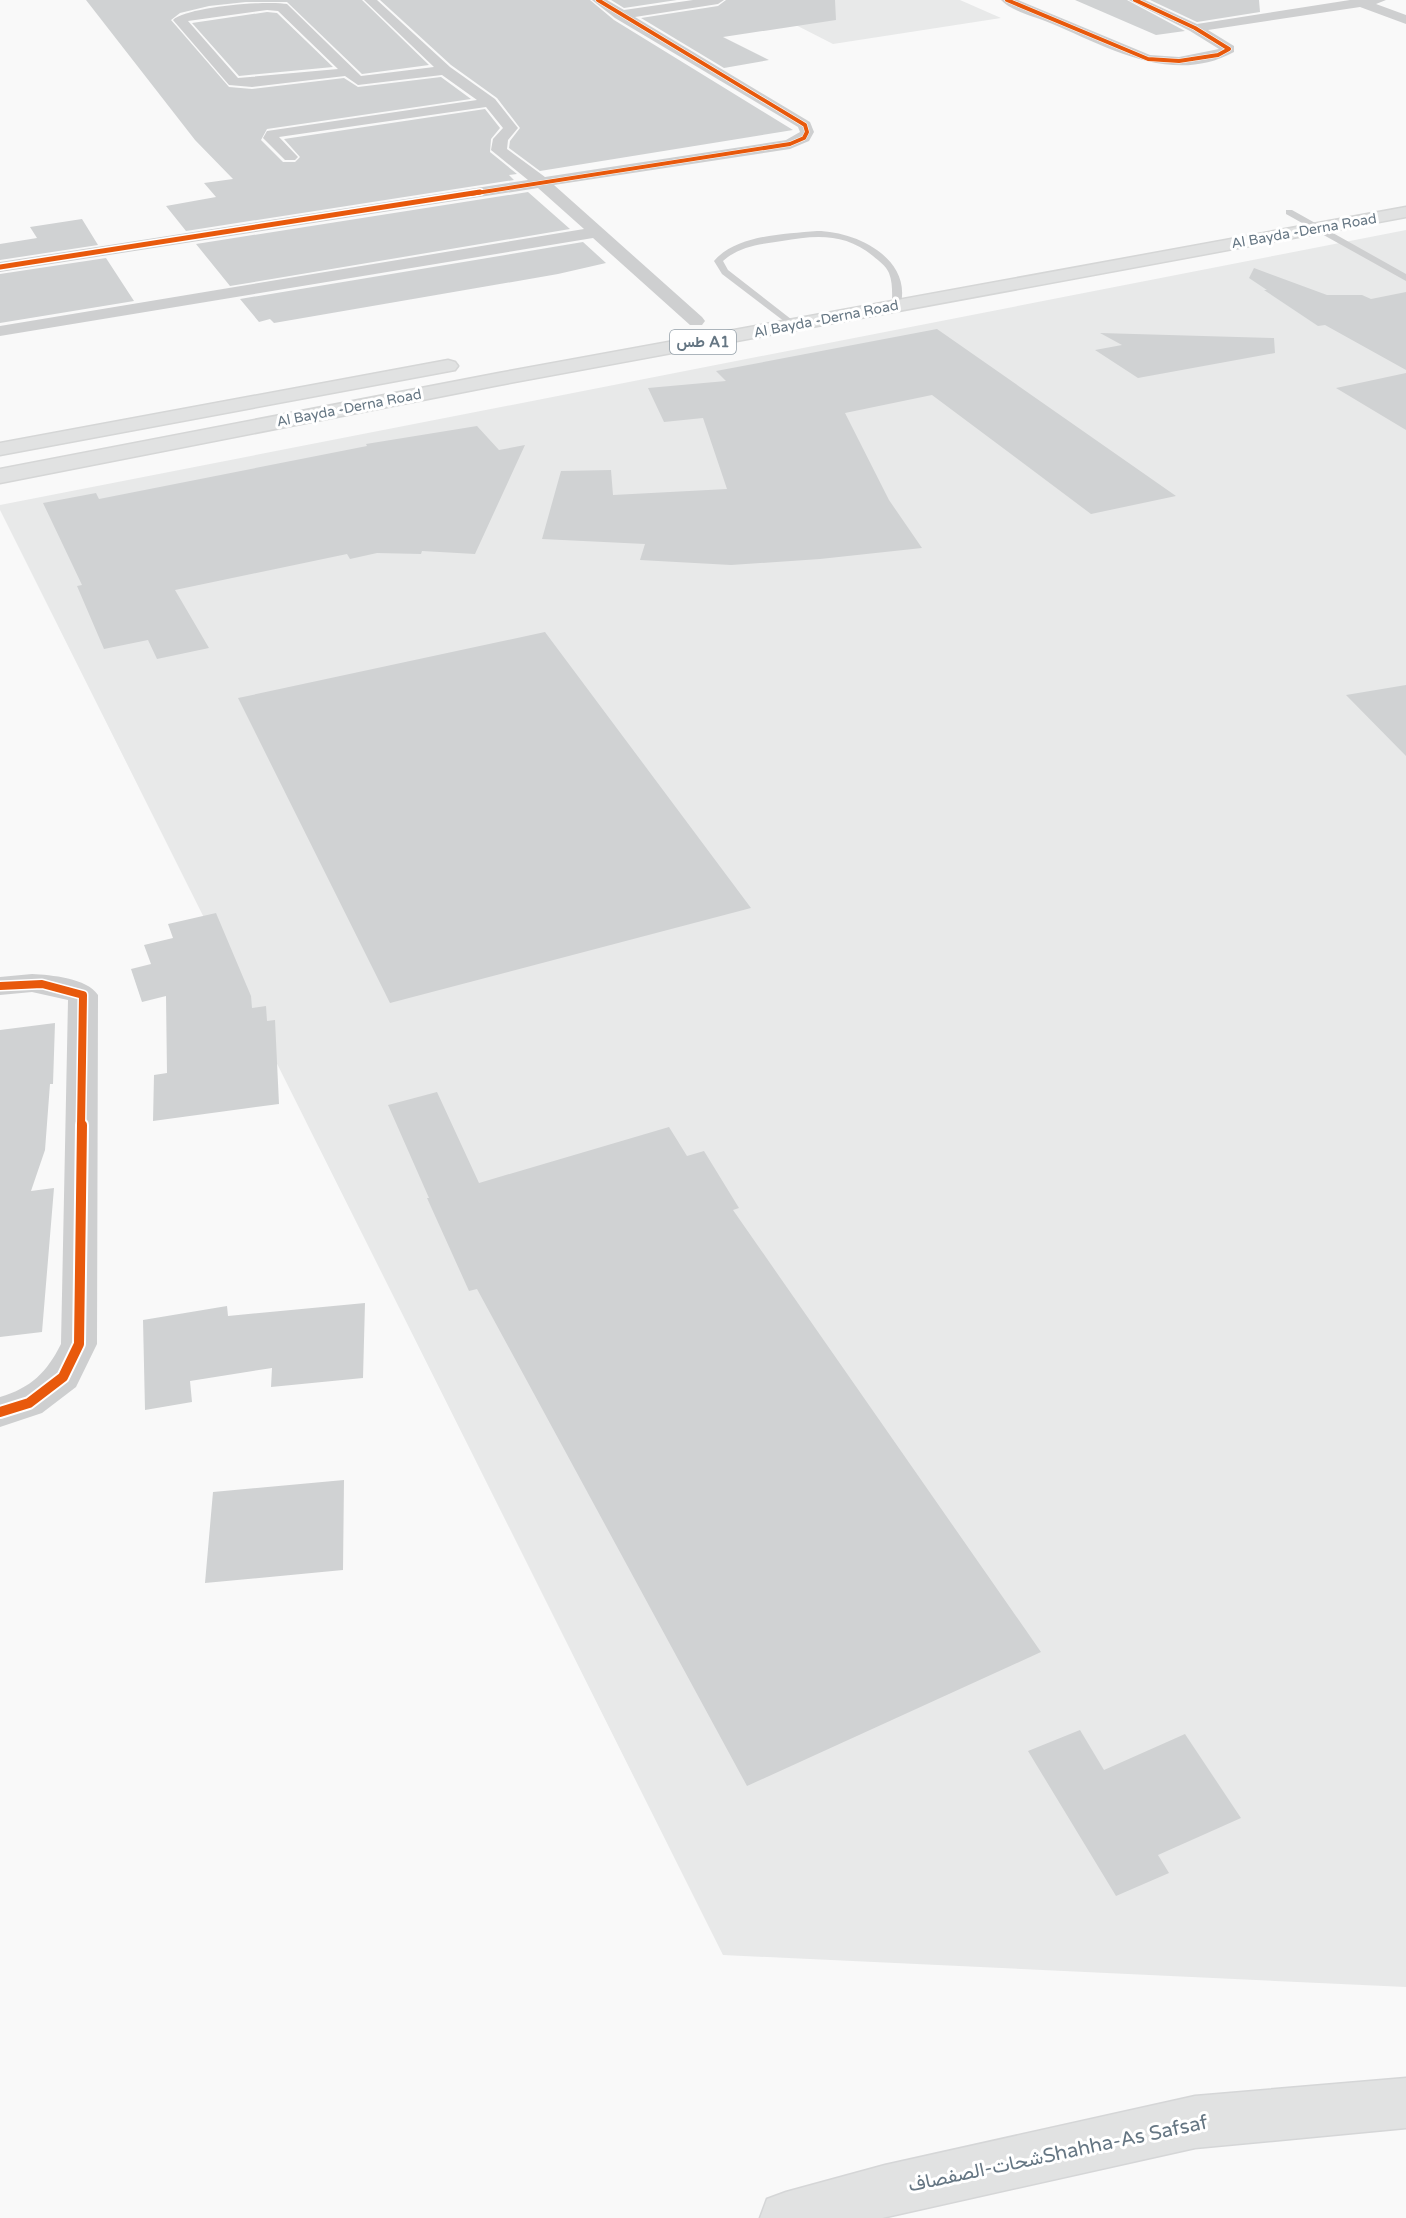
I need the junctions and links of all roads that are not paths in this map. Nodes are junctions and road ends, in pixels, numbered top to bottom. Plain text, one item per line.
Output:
1 (370, 0) edge
2 (598, 0) edge
3 (718, 0) edge
4 (1007, 0) edge
5 (1136, 0) edge
6 (1380, 0) edge
7 (1356, 1) edge
8 (1274, 4) dead end
9 (1294, 13) junction
10 (620, 15) junction
11 (1406, 20) edge
12 (1196, 28) junction
13 (446, 70) junction
14 (347, 72) junction
15 (490, 102) junction
16 (290, 157) dead end
17 (541, 182) junction
18 (1312, 207) dead end
19 (1289, 212) junction
20 (1406, 212) edge
21 (1266, 216) dead end
22 (1322, 228) junction
23 (597, 232) junction
24 (0, 267) edge
25 (1406, 278) edge
26 (918, 280) dead end
27 (895, 285) junction
28 (872, 289) dead end
29 (792, 303) dead end
30 (897, 305) junction
31 (769, 308) junction
32 (748, 311) dead end
33 (717, 317) dead end
34 (696, 321) junction
35 (673, 325) dead end
36 (793, 325) junction
37 (0, 331) edge
38 (463, 363) dead end
39 (0, 449) edge
40 (0, 476) edge
41 (0, 986) edge
42 (0, 1412) edge
43 (1406, 2103) edge
44 (786, 2218) edge

1 - 13 street
2 - 10 street
3 - 10 street
4 - 12 street
5 - 12 street
6 - 7 street
7 - 9 street
7 - 11 street
8 - 9 street
9 - 12 street
10 - 17 street
13 - 14 street
13 - 15 street
14 - 14 street
15 - 16 street
15 - 17 street
17 - 23 street
17 - 24 street
18 - 19 main road, Al Bayda -Derna Road
19 - 21 main road, Al Bayda -Derna Road
19 - 22 lane
20 - 22 main road, Al Bayda -Derna Road / طس A1
22 - 25 lane
22 - 30 main road, Al Bayda -Derna Road / طس A1
23 - 34 street
23 - 37 street
26 - 27 main road, Al Bayda -Derna Road
27 - 28 main road, Al Bayda -Derna Road
27 - 30 lane
27 - 31 lane
29 - 31 main road, Al Bayda -Derna Road / طس A1
30 - 36 main road, Al Bayda -Derna Road / طس A1
31 - 32 main road, Al Bayda -Derna Road / طس A1
31 - 36 lane
33 - 34 main road, طس A1
34 - 35 main road, طس A1
36 - 40 main road, Al Bayda -Derna Road / طس A1
38 - 39 main road, Al Bayda -Derna Road
41 - 42 street
43 - 44 main road, شحات-الصفصافShahha-As Safsaf

